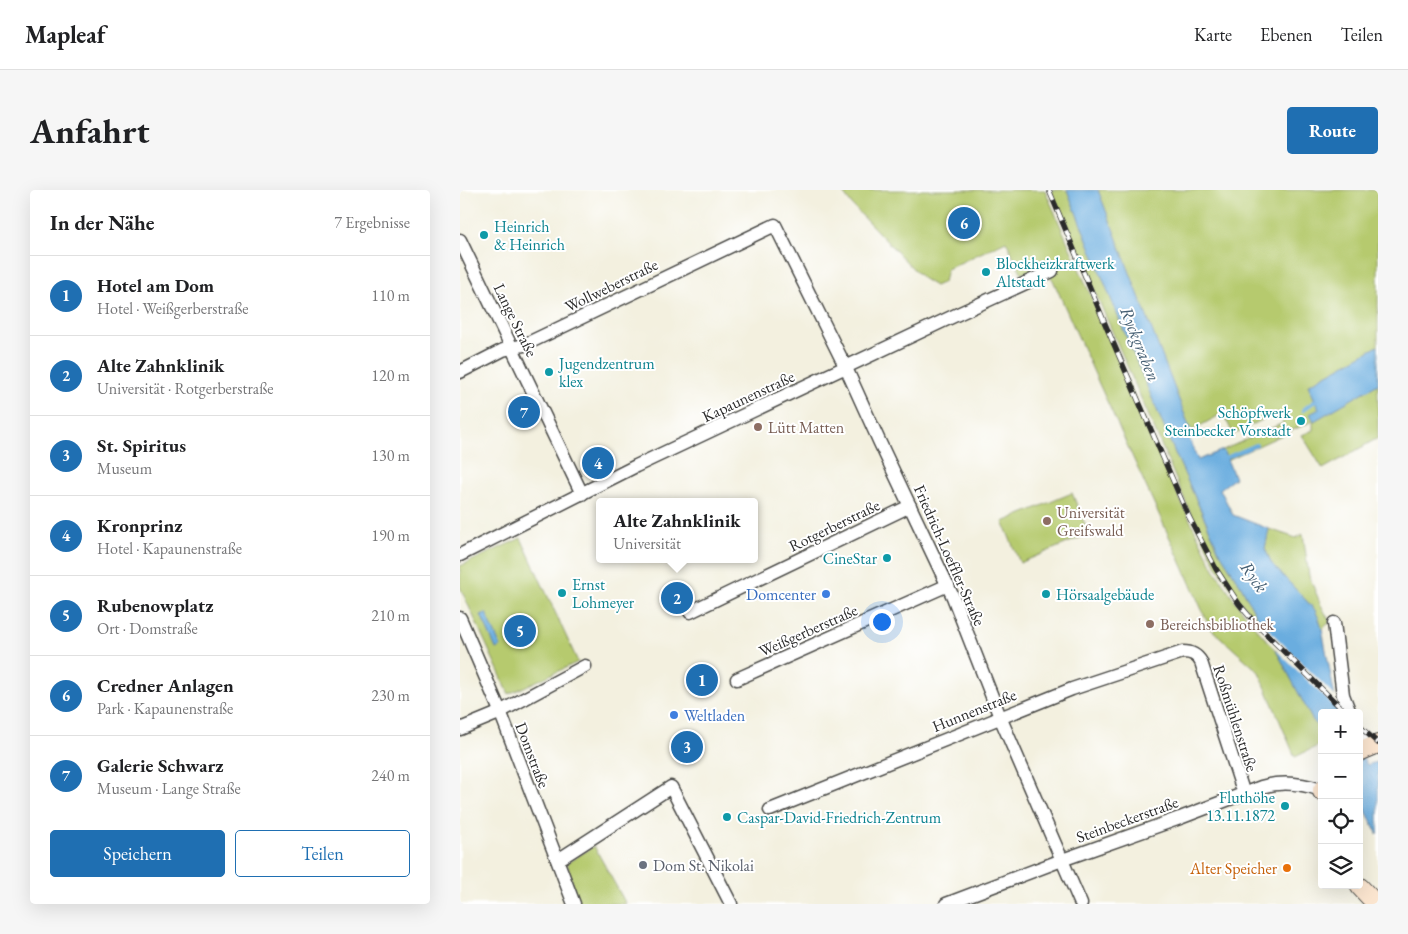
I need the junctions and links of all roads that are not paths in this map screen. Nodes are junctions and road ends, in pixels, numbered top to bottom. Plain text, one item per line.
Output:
1 (775, 225) joint
2 (460, 240) edge
3 (1052, 271) dead end
4 (512, 349) junction
5 (846, 368) junction
6 (460, 372) edge
7 (582, 494) junction
8 (910, 506) junction
9 (460, 555) edge
10 (948, 585) junction
11 (690, 612) dead end
12 (460, 618) edge
13 (1334, 623) dead end
14 (1194, 654) joint
15 (585, 666) dead end
16 (737, 679) dead end
17 (1348, 709) edge
18 (500, 711) junction
19 (1000, 717) junction
20 (460, 729) edge
21 (1318, 789) edge
22 (1244, 794) junction
23 (770, 810) dead end
24 (558, 860) junction
25 (1062, 860) junction
26 (1361, 892) edge
27 (574, 904) edge
28 (731, 904) edge
29 (946, 904) edge
30 (1081, 904) edge
31 (1376, 904) edge

1 - 4 street, Wollweberstraße
1 - 5 street, Friedrich-Loeffler-Straße
2 - 4 street, Lange Straße
3 - 5 street, Kapaunenstraße
4 - 6 street, Wollweberstraße
4 - 7 street, Lange Straße
5 - 7 street, Kapaunenstraße
5 - 8 street, Friedrich-Loeffler-Straße
7 - 9 street, Kapaunenstraße
8 - 10 street, Friedrich-Loeffler-Straße
8 - 11 street, Rotgerberstraße
10 - 16 street, Weißgerberstraße
10 - 19 street, Friedrich-Loeffler-Straße
12 - 18 street, Domstraße
13 - 17 street
14 - 19 street, Hunnenstraße
14 - 22 street, Roßmühlenstraße
15 - 18 street
18 - 20 street
18 - 24 street, Domstraße
19 - 23 street, Hunnenstraße
19 - 25 street, Friedrich-Loeffler-Straße
21 - 22 street, Steinbeckerstraße
22 - 25 street, Steinbeckerstraße
24 - 27 street, Domstraße
24 - 28 street
25 - 29 street, Steinbeckerstraße
25 - 30 street, Friedrich-Loeffler-Straße
26 - 31 main road

